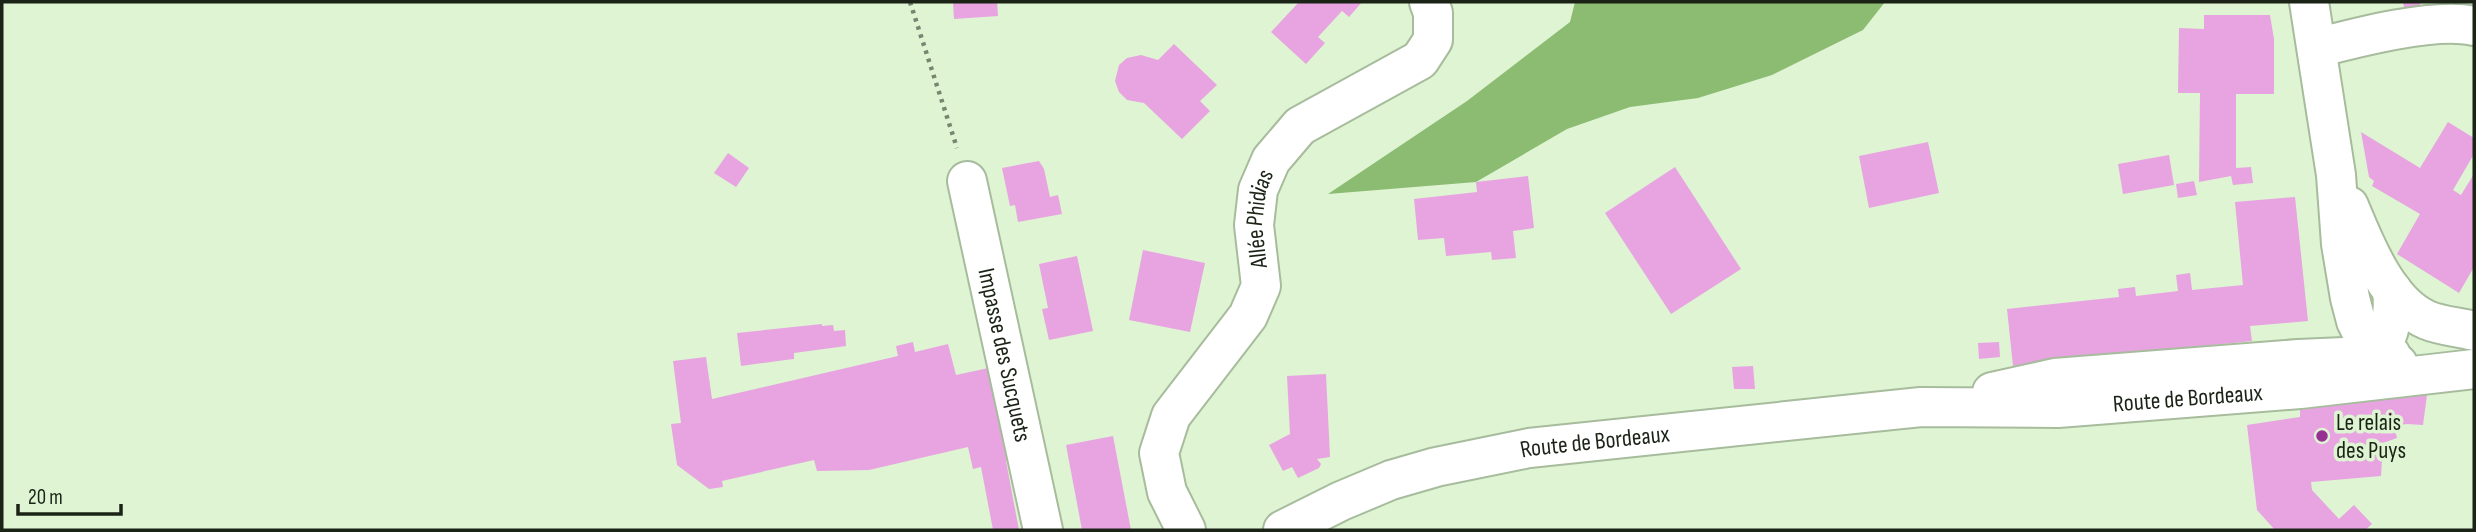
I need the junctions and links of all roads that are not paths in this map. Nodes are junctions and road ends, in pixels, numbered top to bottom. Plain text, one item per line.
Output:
1 (1429, 2) edge
2 (2309, 2) edge
3 (2474, 26) edge
4 (2317, 48) junction
5 (2336, 175) junction
6 (967, 181) road end
7 (2392, 290) junction
8 (2350, 298) junction
9 (2474, 331) edge
10 (2378, 355) junction
11 (2298, 359) junction
12 (2468, 364) edge
13 (1921, 407) junction
14 (1043, 530) edge
15 (1186, 530) edge
16 (1283, 530) edge

1 - 15 main road, Allée Phidias
2 - 4 main road
3 - 4 main road
4 - 5 main road
5 - 7 main road
5 - 8 main road
6 - 14 main road, Impasse des Sucquets
7 - 9 main road
7 - 10 main road
8 - 10 main road
8 - 11 main road
10 - 11 main road, Route de Bordeaux
10 - 12 main road
10 - 13 main road
11 - 13 main road, Route de Bordeaux
12 - 13 main road, Route de Bordeaux
13 - 16 main road, Route de Bordeaux

